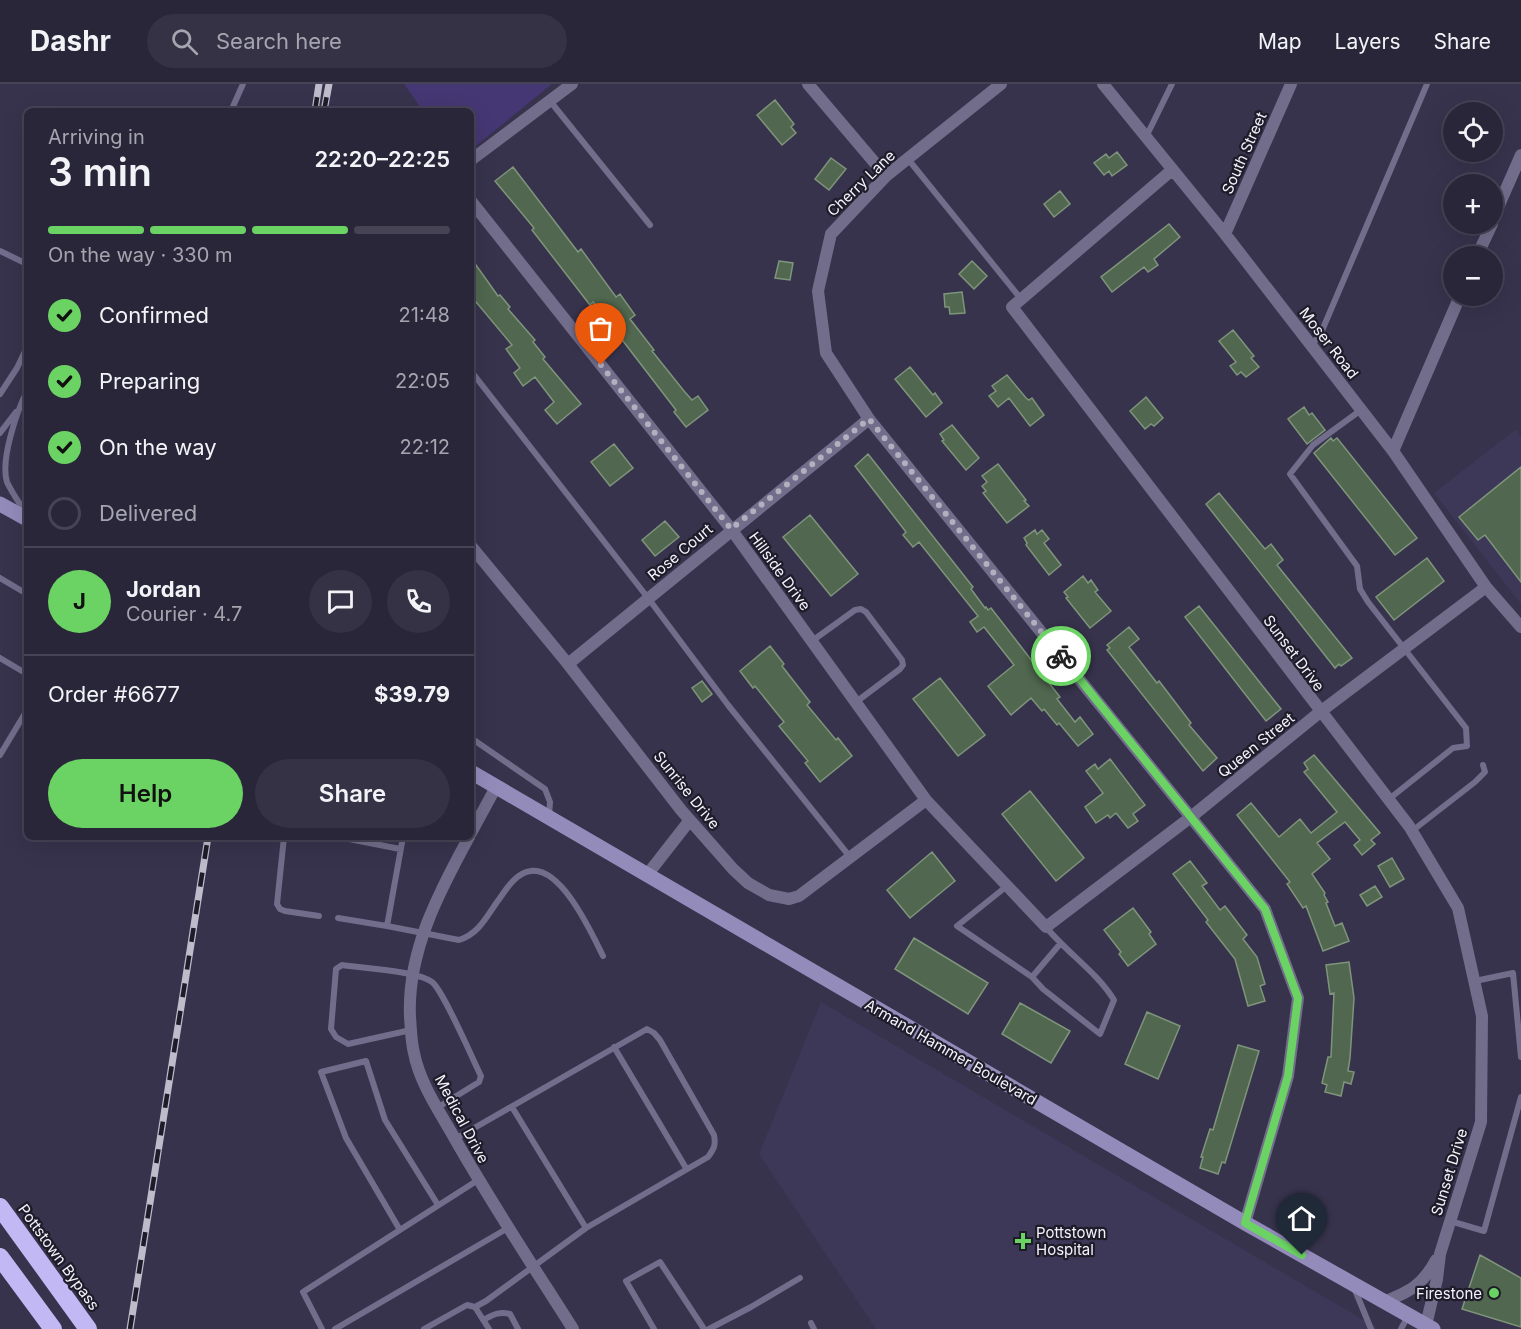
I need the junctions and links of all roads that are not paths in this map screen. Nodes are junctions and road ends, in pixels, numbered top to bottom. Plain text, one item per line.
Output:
1 (243, 84) edge
2 (572, 84) edge
3 (808, 84) edge
4 (1001, 84) edge
5 (1103, 84) edge
6 (1173, 84) edge
7 (1291, 84) edge
8 (1427, 84) edge
9 (550, 101) junction
10 (232, 108) edge
11 (1146, 137) junction
12 (1521, 155) edge
13 (474, 158) edge
14 (908, 159) junction
15 (1172, 170) junction
16 (886, 176) junction
17 (1503, 197) edge
18 (474, 205) edge
19 (650, 225) dead end
20 (1225, 234) junction
21 (0, 251) edge
22 (24, 263) edge
23 (1022, 299) junction
24 (1456, 306) edge
25 (1312, 346) junction
26 (24, 353) edge
27 (474, 375) edge
28 (0, 394) edge
29 (24, 397) edge
30 (18, 410) junction
31 (1361, 410) junction
32 (869, 419) junction
33 (0, 433) edge
34 (1393, 451) junction
35 (0, 504) edge
36 (24, 512) edge
37 (24, 516) edge
38 (731, 529) junction
39 (474, 550) edge
40 (0, 578) edge
41 (1486, 587) junction
42 (24, 592) edge
43 (648, 598) junction
44 (1521, 627) edge
45 (812, 642) junction
46 (1404, 648) junction
47 (0, 658) edge
48 (568, 664) junction
49 (24, 672) edge
50 (856, 702) junction
51 (1320, 711) junction
52 (24, 715) edge
53 (474, 740) edge
54 (0, 755) edge
55 (1484, 765) dead end
56 (474, 774) edge
57 (496, 787) junction
58 (1388, 799) junction
59 (926, 800) junction
60 (1191, 817) junction
61 (549, 818) junction
62 (690, 820) junction
63 (474, 827) edge
64 (1412, 831) junction
65 (284, 840) edge
66 (354, 840) edge
67 (402, 840) edge
68 (467, 840) edge
69 (400, 849) junction
70 (850, 857) junction
71 (647, 875) junction
72 (1007, 886) junction
73 (319, 916) dead end
74 (338, 918) dead end
75 (387, 926) junction
76 (1046, 927) junction
77 (424, 932) junction
78 (1060, 944) junction
79 (603, 956) dead end
80 (414, 975) junction
81 (1032, 977) junction
82 (1474, 982) junction
83 (411, 1030) junction
84 (614, 1047) junction
85 (1521, 1057) edge
86 (1521, 1097) edge
87 (512, 1107) junction
88 (437, 1108) junction
89 (455, 1139) junction
90 (686, 1168) junction
91 (478, 1180) junction
92 (438, 1205) junction
93 (0, 1207) edge
94 (1450, 1221) junction
95 (1245, 1223) junction
96 (508, 1228) junction
97 (586, 1228) junction
98 (400, 1230) junction
99 (1440, 1254) junction
100 (0, 1257) edge
101 (533, 1266) junction
102 (800, 1278) dead end
103 (1353, 1284) junction
104 (1384, 1302) junction
105 (476, 1307) junction
106 (1408, 1315) junction
107 (483, 1320) junction
108 (1428, 1328) edge
109 (53, 1329) edge
110 (88, 1329) edge
111 (322, 1329) edge
112 (335, 1329) edge
113 (424, 1329) edge
114 (489, 1329) edge
115 (518, 1329) edge
116 (573, 1329) edge
117 (654, 1329) edge
118 (704, 1329) edge
119 (709, 1329) edge
120 (1371, 1329) edge
121 (1401, 1329) edge

1 - 10 lane
2 - 9 street
3 - 16 street
4 - 14 street, Cherry Lane
5 - 11 street, Moser Road
6 - 11 lane
7 - 20 street, South Street
8 - 25 lane
9 - 13 street
9 - 19 lane
11 - 15 street, Moser Road
12 - 17 street
14 - 16 street, Cherry Lane
14 - 23 lane
15 - 20 street, Moser Road
15 - 23 street
16 - 32 street, Cherry Lane
18 - 38 street, Hillside Drive
20 - 25 street, Moser Road
21 - 22 lane
23 - 51 street, Sunset Drive
24 - 34 street
25 - 31 street, Moser Road
26 - 28 lane
27 - 43 lane
29 - 30 lane
30 - 33 lane
30 - 36 lane
31 - 34 street, Moser Road
31 - 46 lane
32 - 38 street, Rose Court
32 - 60 street, Cherry Lane
34 - 41 street, Moser Road
35 - 37 street
38 - 43 street, Rose Court
38 - 45 street, Hillside Drive
39 - 48 street, Sunrise Drive
40 - 42 lane
41 - 44 street, Moser Road
41 - 46 street, Queen Street
43 - 48 street, Rose Court
43 - 70 lane
45 - 50 street, Hillside Drive
45 - 50 lane
46 - 51 street, Queen Street
46 - 58 lane
47 - 49 lane
48 - 62 street, Sunrise Drive
50 - 59 street, Hillside Drive
51 - 58 street, Sunset Drive
51 - 60 street, Queen Street
52 - 54 lane
53 - 61 lane
55 - 64 lane
56 - 57 street, Armand Hammer Boulevard
57 - 61 street, Armand Hammer Boulevard
57 - 63 street
58 - 64 street, Sunset Drive
59 - 70 street, Sunrise Drive
59 - 72 street, Hillside Drive
60 - 76 street, Queen Street
60 - 95 street, Cherry Lane
61 - 71 street, Armand Hammer Boulevard
62 - 70 street, Sunrise Drive
62 - 71 street
64 - 82 street, Sunset Drive
65 - 73 lane
66 - 69 lane
67 - 69 lane
68 - 77 street, Medical Drive
69 - 75 lane
71 - 95 street, Armand Hammer Boulevard
72 - 76 street, Hillside Drive
72 - 81 lane
74 - 75 lane
75 - 77 lane
76 - 78 lane
77 - 79 lane
77 - 80 street, Medical Drive
78 - 81 lane
78 - 81 lane
80 - 83 street, Medical Drive
80 - 83 lane
80 - 88 lane
82 - 85 lane
82 - 94 street, Sunset Drive
83 - 88 street, Medical Drive
84 - 87 lane
84 - 90 lane
84 - 90 lane
86 - 94 lane
87 - 89 lane
87 - 97 lane
88 - 89 street, Medical Drive
89 - 91 street, Medical Drive
90 - 97 lane
91 - 92 lane
91 - 96 street, Medical Drive
92 - 98 lane
92 - 98 lane
93 - 110 highway, Pottstown Bypass
94 - 99 street, Sunset Drive
95 - 103 street, Armand Hammer Boulevard
96 - 101 street, Medical Drive
96 - 112 lane
97 - 101 lane
98 - 111 lane
99 - 104 street, Sunset Drive
99 - 108 street, Sunset Drive
100 - 109 highway
101 - 105 lane
101 - 116 street, Medical Drive
102 - 119 lane
103 - 104 street, Armand Hammer Boulevard
103 - 120 lane
104 - 106 street, Armand Hammer Boulevard
105 - 107 lane
105 - 113 lane
106 - 108 street, Armand Hammer Boulevard
106 - 121 lane
107 - 114 lane
107 - 115 lane
117 - 118 lane

